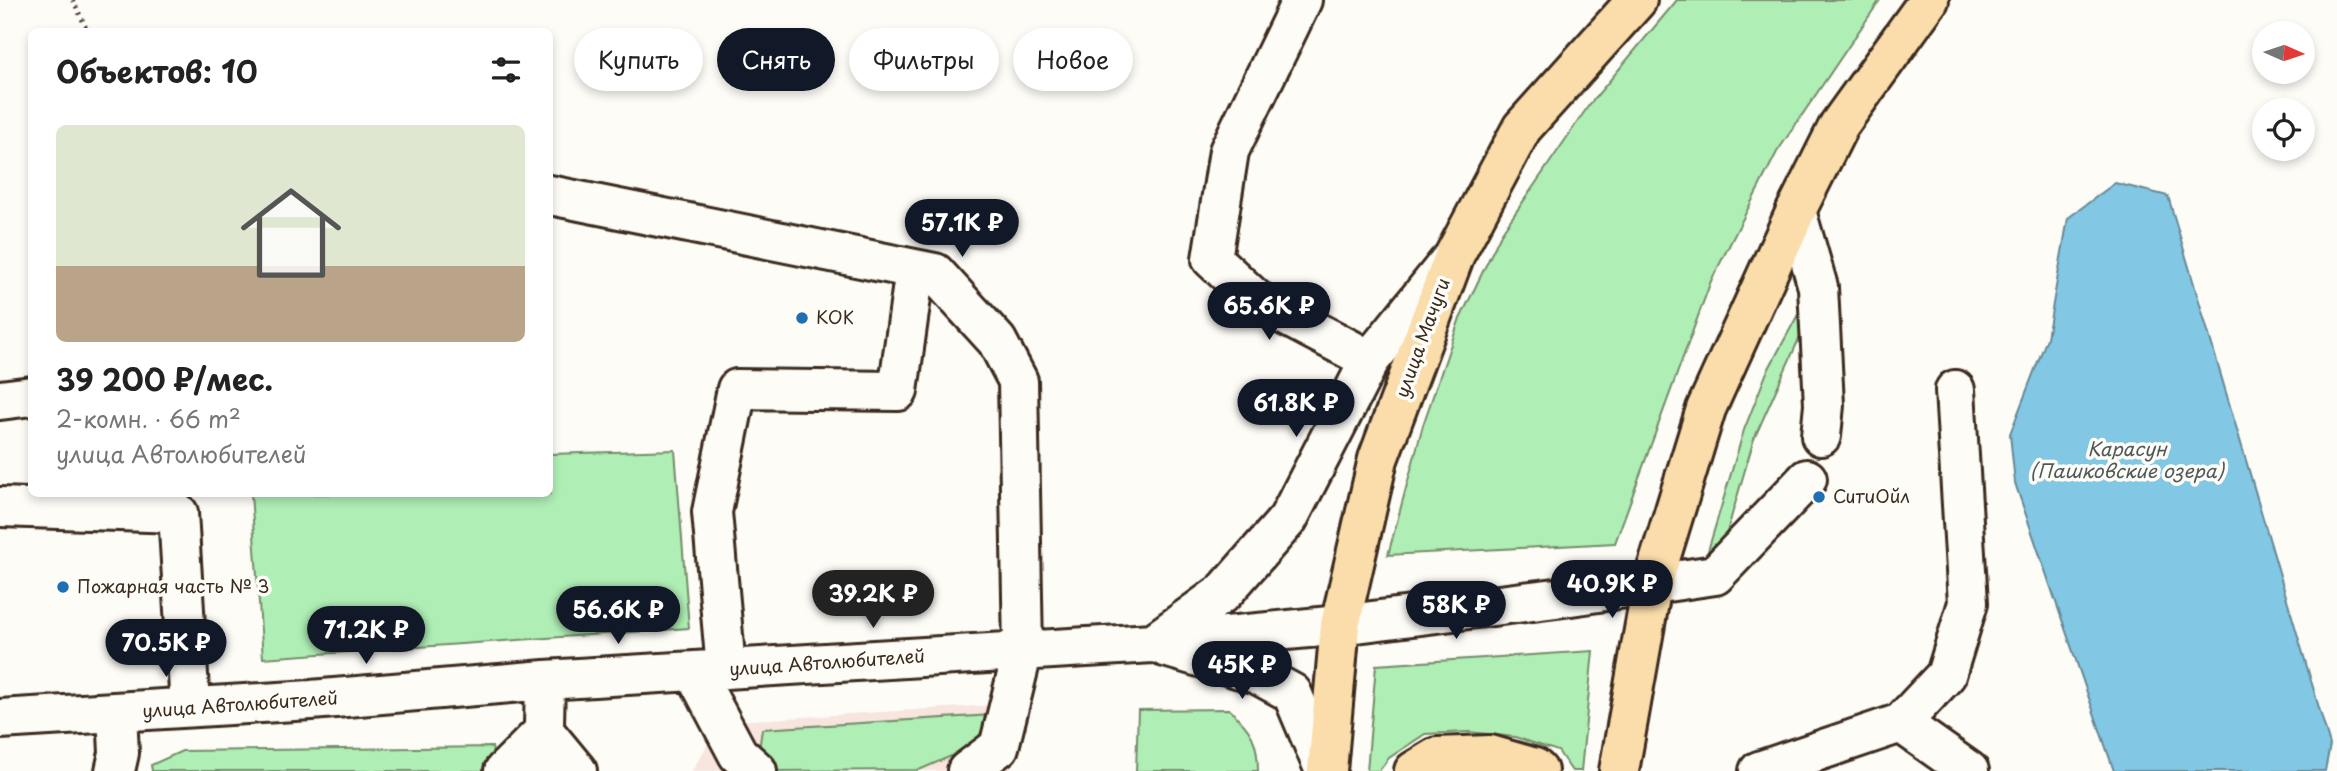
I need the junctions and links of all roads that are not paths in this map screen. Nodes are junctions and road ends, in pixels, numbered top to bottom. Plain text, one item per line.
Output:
1 (1301, 0) edge
2 (1637, 0) edge
3 (1928, 0) edge
4 (553, 195) edge
5 (1796, 211) junction
6 (1455, 254) junction
7 (915, 269) junction
8 (1370, 360) junction
9 (1955, 390) dead end
10 (28, 396) edge
11 (0, 400) edge
12 (1821, 436) dead end
13 (1807, 479) dead end
14 (0, 507) edge
15 (1652, 585) junction
16 (1340, 625) junction
17 (1153, 643) junction
18 (1023, 650) junction
19 (710, 670) junction
20 (545, 680) junction
21 (190, 707) junction
22 (117, 713) junction
23 (0, 719) edge
24 (1901, 723) junction
25 (544, 731) junction
26 (115, 771) edge
27 (504, 771) edge
28 (543, 771) edge
29 (577, 771) edge
30 (757, 771) edge
31 (967, 771) edge
32 (1326, 771) edge
33 (1414, 771) edge
34 (1538, 771) edge
35 (1619, 771) edge
36 (1759, 771) edge
37 (1969, 771) edge

1 - 8 street
2 - 6 main road, улица Мачуги
3 - 5 main road
4 - 7 street
5 - 12 street
5 - 15 main road
6 - 8 street
6 - 16 main road, улица Мачуги
7 - 18 street
7 - 19 street
8 - 17 street
9 - 24 street
10 - 11 street
13 - 15 street, улица Автолюбителей
14 - 21 street
15 - 16 street, улица Автолюбителей
15 - 35 main road
16 - 17 street, улица Автолюбителей
16 - 32 main road, улица Мачуги
17 - 18 street, улица Автолюбителей
17 - 32 street
18 - 19 street, улица Автолюбителей
18 - 31 street
19 - 20 street, улица Автолюбителей
19 - 30 street
20 - 21 street, улица Автолюбителей
20 - 25 street
21 - 22 street, улица Автолюбителей
22 - 23 street, улица Автолюбителей
22 - 26 street
24 - 36 street
24 - 37 street
25 - 27 street
25 - 28 street
25 - 29 street
33 - 34 main road

